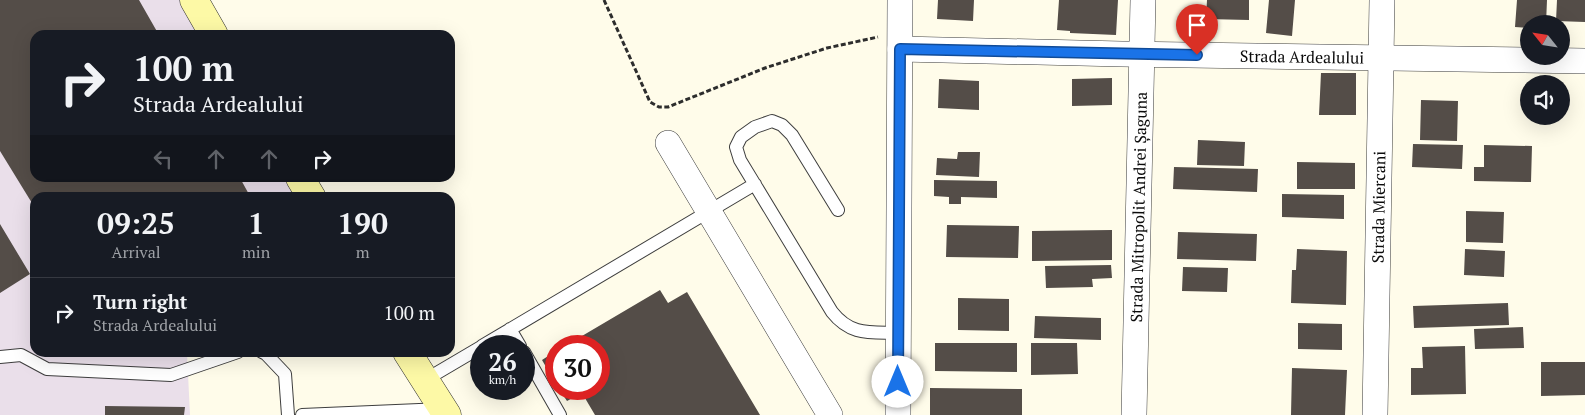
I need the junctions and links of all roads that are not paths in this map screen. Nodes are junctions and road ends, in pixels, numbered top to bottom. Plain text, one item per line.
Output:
1 (194, 0) edge
2 (900, 0) edge
3 (1143, 0) edge
4 (1382, 0) edge
5 (211, 30) edge
6 (891, 42) junction
7 (1142, 55) junction
8 (1381, 58) junction
9 (1585, 61) edge
10 (668, 142) dead end
11 (755, 184) junction
12 (838, 210) dead end
13 (709, 211) junction
14 (510, 329) junction
15 (898, 332) junction
16 (500, 335) edge
17 (514, 335) edge
18 (470, 353) edge
19 (0, 357) edge
20 (223, 357) edge
21 (269, 357) edge
22 (410, 357) edge
23 (535, 371) edge
24 (425, 380) junction
25 (445, 412) edge
26 (288, 415) edge
27 (302, 415) edge
28 (560, 415) edge
29 (830, 415) edge
30 (898, 415) edge
31 (1134, 415) edge
32 (1375, 415) edge

1 - 5 street
2 - 6 street
3 - 7 street, Strada Mitropolit Andrei Șaguna
4 - 8 street, Strada Miercani
6 - 7 street, Strada Ardealului
6 - 15 street
7 - 8 street, Strada Ardealului
7 - 31 street, Strada Mitropolit Andrei Șaguna
8 - 9 street, Strada Ardealului
8 - 32 street, Strada Miercani
10 - 13 street
11 - 12 lane
11 - 13 lane
11 - 15 lane
13 - 14 lane
13 - 29 street
14 - 16 lane
14 - 17 lane
15 - 30 street
18 - 24 lane
19 - 20 lane
21 - 26 lane
22 - 24 street
23 - 28 lane
24 - 25 street
25 - 27 lane

